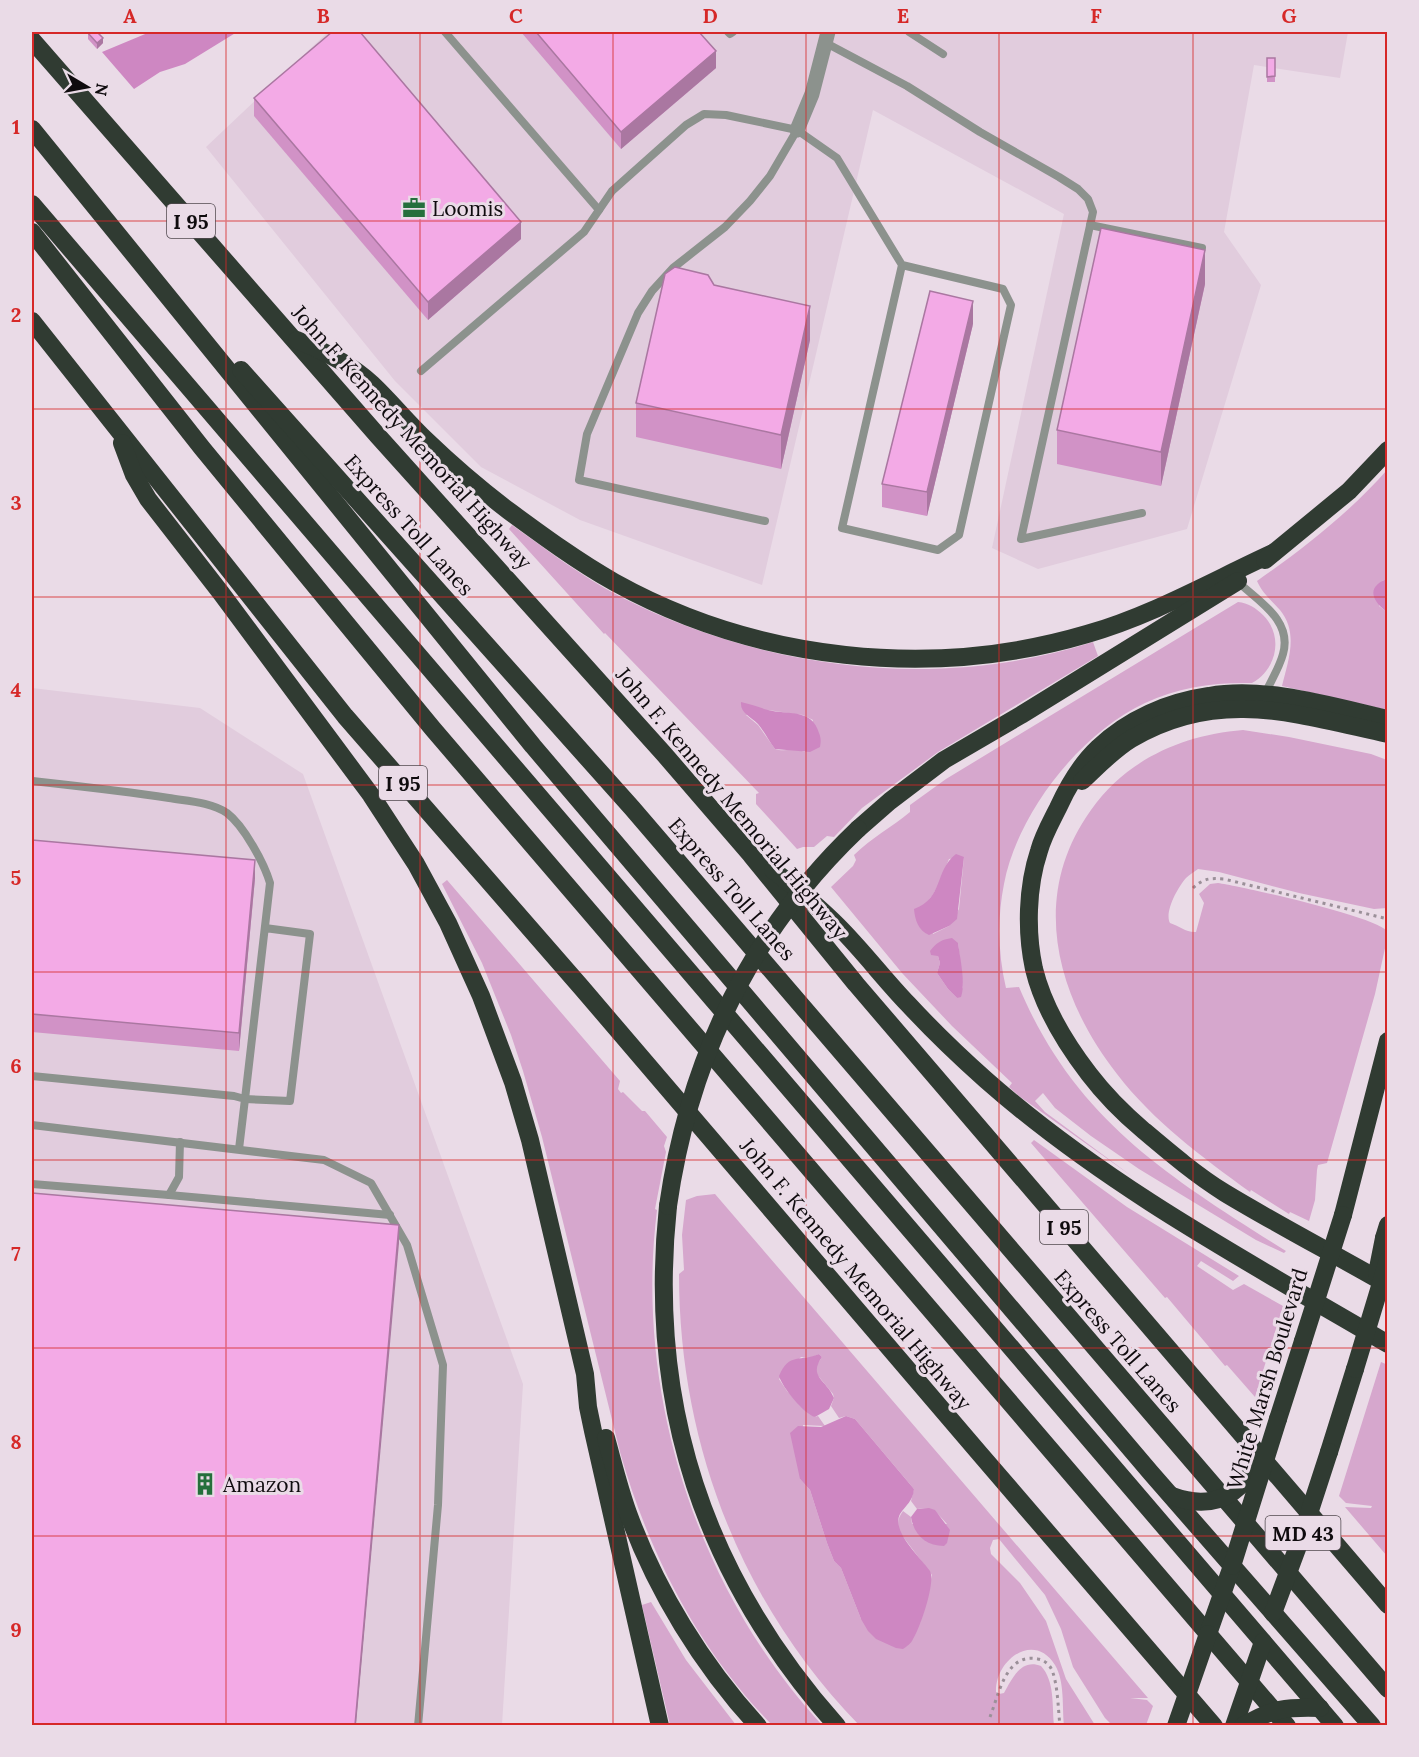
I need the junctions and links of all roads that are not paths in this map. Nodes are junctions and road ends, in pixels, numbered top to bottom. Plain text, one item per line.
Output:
1 (445, 32) edge
2 (728, 32) edge
3 (733, 32) edge
4 (909, 32) edge
5 (827, 38) edge
6 (32, 40) edge
7 (943, 54) dead end
8 (32, 129) edge
9 (797, 130) junction
10 (32, 204) edge
11 (599, 210) junction
12 (1090, 225) junction
13 (32, 232) edge
14 (1202, 248) edge
15 (902, 265) junction
16 (32, 321) edge
17 (292, 338) junction
18 (421, 371) dead end
19 (117, 429) junction
20 (1388, 450) edge
21 (1142, 513) dead end
22 (765, 521) dead end
23 (1233, 578) junction
24 (1262, 701) junction
25 (1388, 719) edge
26 (1388, 734) edge
27 (32, 781) edge
28 (751, 855) junction
29 (265, 928) junction
30 (1388, 1041) edge
31 (32, 1076) edge
32 (245, 1098) junction
33 (32, 1125) edge
34 (180, 1142) junction
35 (239, 1149) junction
36 (32, 1184) edge
37 (169, 1195) junction
38 (390, 1215) junction
39 (1386, 1232) edge
40 (1388, 1260) edge
41 (1388, 1286) edge
42 (1362, 1342) junction
43 (1388, 1344) edge
44 (585, 1374) junction
45 (1278, 1419) junction
46 (1172, 1496) junction
47 (1232, 1566) junction
48 (1222, 1594) junction
49 (1388, 1605) edge
50 (1273, 1613) junction
51 (1263, 1642) junction
52 (1388, 1689) edge
53 (1320, 1708) junction
54 (418, 1725) edge
55 (660, 1725) edge
56 (758, 1725) edge
57 (837, 1725) edge
58 (1176, 1725) edge
59 (1214, 1725) edge
60 (1234, 1725) edge
61 (1243, 1725) edge
62 (1287, 1725) edge
63 (1335, 1725) edge
64 (1372, 1725) edge

1 - 11 lane
2 - 3 lane
4 - 7 lane
5 - 9 street
5 - 12 lane
6 - 17 highway, John F. Kennedy Memorial Highway / I 95
8 - 46 highway
8 - 52 highway, Express Toll Lanes
9 - 11 lane
9 - 15 lane
9 - 22 lane
10 - 48 highway
11 - 18 lane
12 - 14 lane
12 - 21 lane
13 - 62 highway
15 - 15 lane
16 - 19 highway, John F. Kennedy Memorial Highway / I 95
17 - 23 highway
17 - 28 highway, John F. Kennedy Memorial Highway / I 95
19 - 44 highway
19 - 59 highway, John F. Kennedy Memorial Highway / I 95
20 - 23 highway
23 - 24 lane
23 - 57 highway, bridge
24 - 25 highway
24 - 26 highway
24 - 41 highway
27 - 29 lane
28 - 43 highway
28 - 49 highway, John F. Kennedy Memorial Highway / I 95
29 - 32 lane
29 - 32 lane
30 - 45 highway, White Marsh Boulevard / MD 43, bridge
31 - 32 lane
32 - 35 lane
33 - 34 lane
34 - 35 lane
34 - 37 lane
35 - 38 lane
36 - 37 lane
37 - 38 lane
38 - 54 lane
39 - 42 highway, bridge
40 - 42 highway, MD 43, bridge
42 - 50 highway, MD 43, bridge
44 - 55 highway
44 - 56 highway
45 - 46 highway, bridge
45 - 47 highway, White Marsh Boulevard / MD 43, bridge
46 - 47 highway
47 - 48 highway, White Marsh Boulevard / MD 43
47 - 50 highway
48 - 51 highway
48 - 58 highway, White Marsh Boulevard / MD 43, bridge
50 - 51 highway, MD 43
50 - 64 highway
51 - 53 highway
51 - 60 highway, MD 43, bridge
53 - 61 highway, bridge
53 - 63 highway

